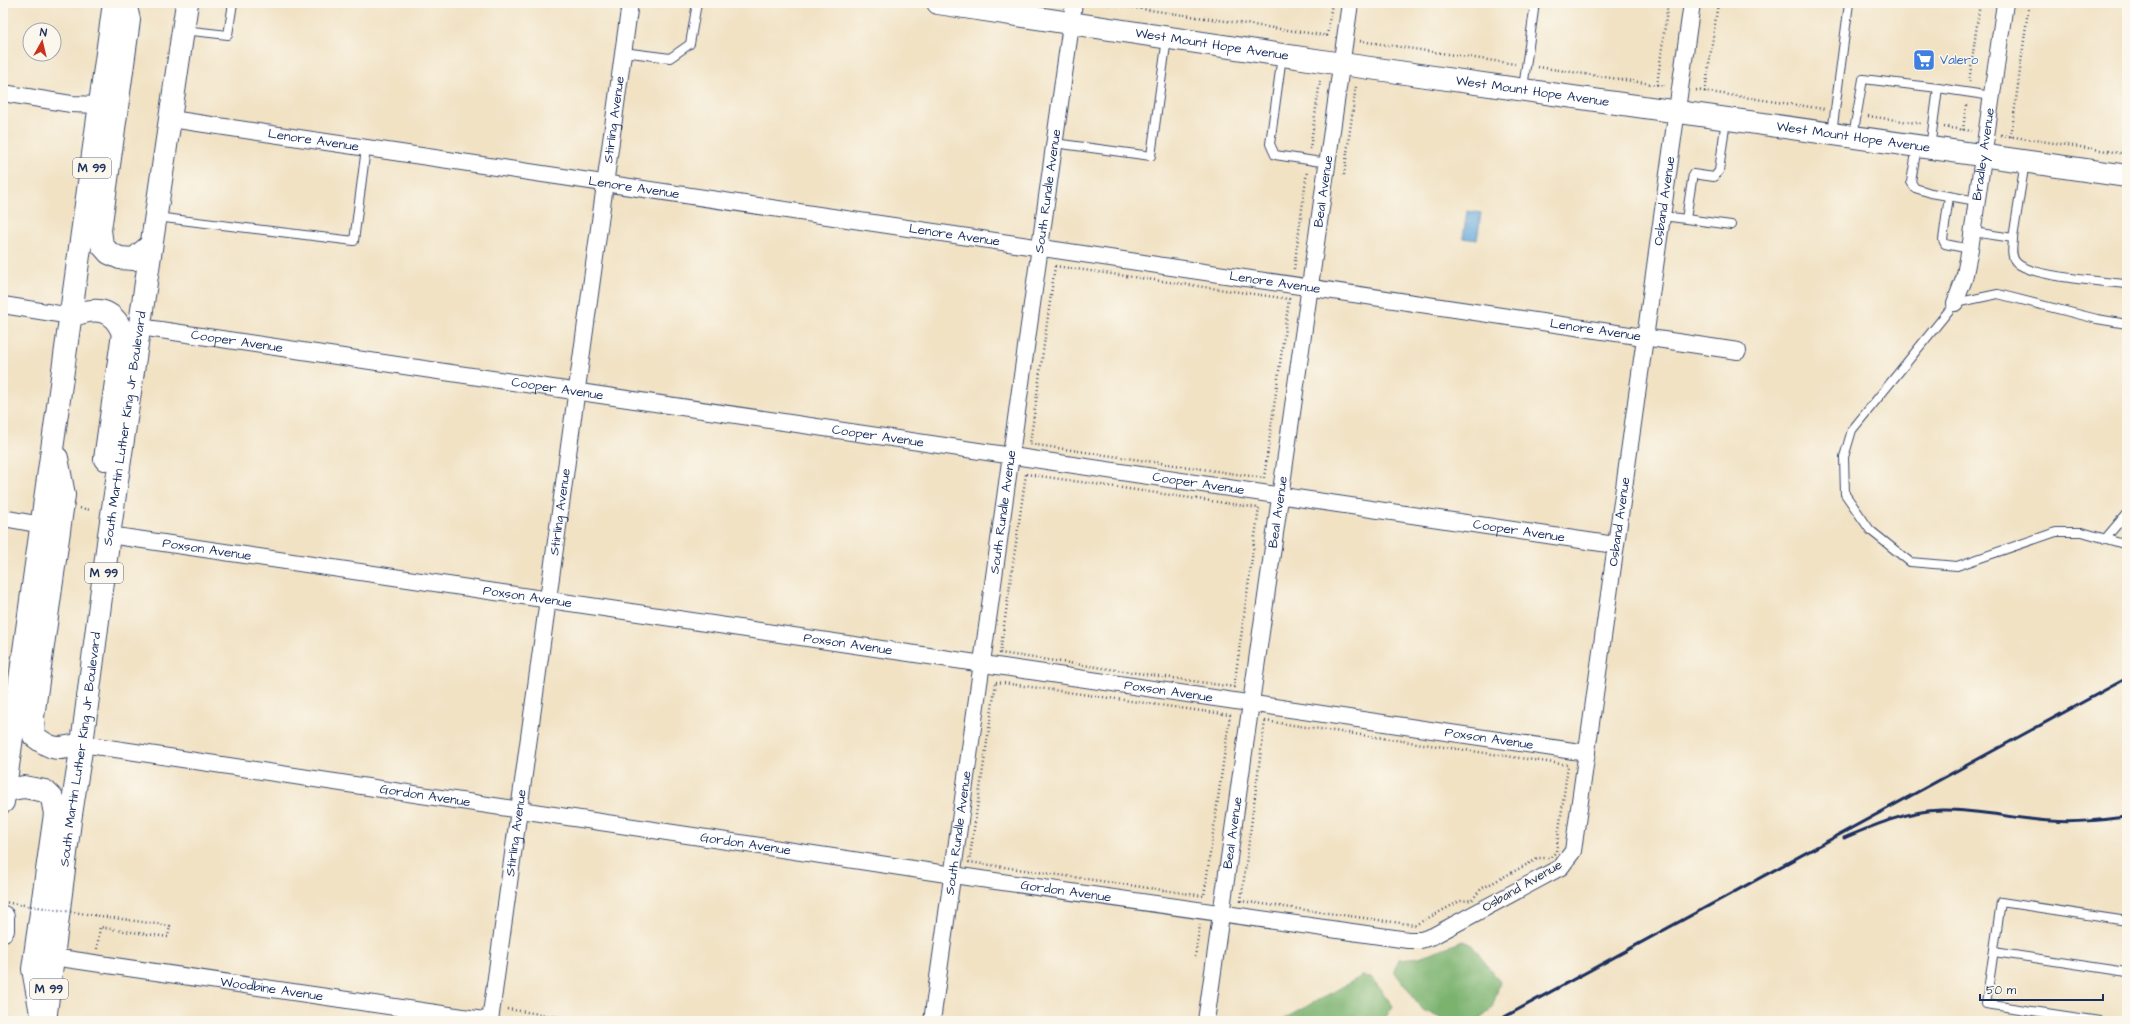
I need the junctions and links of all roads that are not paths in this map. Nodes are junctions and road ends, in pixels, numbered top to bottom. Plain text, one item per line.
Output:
1 (114, 3) edge
2 (125, 3) edge
3 (187, 3) edge
4 (233, 3) edge
5 (630, 3) edge
6 (697, 3) edge
7 (938, 3) edge
8 (1350, 3) edge
9 (1535, 3) edge
10 (1692, 3) edge
11 (1849, 3) edge
12 (2005, 3) edge
13 (1073, 13) edge
14 (183, 30) junction
15 (1167, 38) junction
16 (623, 52) junction
17 (1282, 55) junction
18 (1342, 64) junction
19 (1938, 88) junction
20 (1523, 89) junction
21 (3, 93) edge
22 (1992, 96) junction
23 (100, 105) junction
24 (1677, 111) junction
25 (1726, 118) junction
26 (171, 119) junction
27 (1842, 135) junction
28 (1054, 143) junction
29 (1923, 147) junction
30 (366, 148) junction
31 (1984, 156) junction
32 (2025, 162) junction
33 (1328, 163) junction
34 (2127, 176) edge
35 (606, 184) junction
36 (1950, 196) junction
37 (1977, 201) junction
38 (1663, 216) junction
39 (156, 217) junction
40 (1686, 219) junction
41 (1731, 225) dead end
42 (1973, 232) junction
43 (2013, 238) junction
44 (151, 244) junction
45 (1041, 248) junction
46 (1970, 249) junction
47 (2127, 284) edge
48 (1309, 288) junction
49 (1955, 303) junction
50 (3, 305) edge
51 (71, 316) junction
52 (2127, 324) edge
53 (140, 327) junction
54 (1646, 337) junction
55 (1738, 351) dead end
56 (577, 392) junction
57 (54, 441) junction
58 (1012, 456) junction
59 (1280, 496) junction
60 (2127, 513) edge
61 (3, 518) edge
62 (42, 524) junction
63 (109, 535) junction
64 (2105, 539) junction
65 (1615, 545) junction
66 (2127, 545) edge
67 (548, 600) junction
68 (100, 610) junction
69 (982, 665) junction
70 (1250, 704) junction
71 (8, 731) edge
72 (82, 744) junction
73 (1587, 753) junction
74 (4, 798) edge
75 (519, 809) junction
76 (952, 875) junction
77 (1220, 913) junction
78 (3, 917) edge
79 (2127, 921) edge
80 (3, 930) edge
81 (1408, 940) joint
82 (1994, 952) junction
83 (53, 957) junction
84 (2127, 972) edge
85 (44, 1021) edge
86 (490, 1021) edge
87 (932, 1021) edge
88 (1206, 1021) edge
89 (2099, 1021) edge

1 - 23 main road, M 99
2 - 44 main road
3 - 14 main road, South Martin Luther King Jr Boulevard / M 99
4 - 14 lane
5 - 16 street, Stirling Avenue
6 - 16 lane
7 - 13 main road, West Mount Hope Avenue
8 - 18 street, Beal Avenue
9 - 20 lane
10 - 24 street, Osband Avenue
11 - 27 lane
12 - 22 street, Bradley Avenue
13 - 15 main road, West Mount Hope Avenue
13 - 28 street, South Rundle Avenue
14 - 26 main road, South Martin Luther King Jr Boulevard / M 99
15 - 17 main road, West Mount Hope Avenue
15 - 28 lane
16 - 35 street, Stirling Avenue
17 - 18 main road, West Mount Hope Avenue
17 - 33 lane
18 - 20 main road, West Mount Hope Avenue
18 - 33 street, Beal Avenue
19 - 22 lane
19 - 27 lane
19 - 29 lane
20 - 24 main road, West Mount Hope Avenue
21 - 23 street
22 - 31 street, Bradley Avenue
23 - 51 main road, M 99
24 - 25 main road, West Mount Hope Avenue
24 - 38 street, Osband Avenue
25 - 27 main road, West Mount Hope Avenue
25 - 40 lane
26 - 30 street, Lenore Avenue
26 - 39 main road, South Martin Luther King Jr Boulevard / M 99
27 - 29 main road, West Mount Hope Avenue
28 - 45 street, South Rundle Avenue
29 - 31 main road, West Mount Hope Avenue
29 - 36 lane
30 - 35 street, Lenore Avenue
30 - 39 lane
31 - 32 main road, West Mount Hope Avenue
31 - 37 street, Bradley Avenue
32 - 34 main road, West Mount Hope Avenue
32 - 43 lane
33 - 48 street, Beal Avenue
35 - 45 street, Lenore Avenue
35 - 56 street, Stirling Avenue
36 - 37 lane
36 - 46 lane
37 - 42 street, Bradley Avenue
38 - 40 lane
38 - 54 street, Osband Avenue
39 - 44 main road, South Martin Luther King Jr Boulevard / M 99
40 - 41 lane
42 - 43 lane
42 - 46 street, Bradley Avenue
43 - 47 lane
44 - 53 main road, South Martin Luther King Jr Boulevard / M 99
45 - 48 street, Lenore Avenue
45 - 58 street, South Rundle Avenue
46 - 49 street, Bradley Avenue
48 - 54 street, Lenore Avenue
48 - 59 street, Beal Avenue
49 - 52 lane
49 - 64 lane
50 - 51 street
51 - 57 main road, M 99
51 - 68 main road
53 - 56 street, Cooper Avenue
53 - 63 main road, South Martin Luther King Jr Boulevard / M 99
54 - 55 street, Lenore Avenue
54 - 65 street, Osband Avenue
56 - 58 street, Cooper Avenue
56 - 67 street, Stirling Avenue
57 - 62 main road, M 99
57 - 72 main road
58 - 59 street, Cooper Avenue
58 - 69 street, South Rundle Avenue
59 - 65 street, Cooper Avenue
59 - 70 street, Beal Avenue
60 - 64 lane
61 - 62 street
62 - 71 main road, M 99
63 - 67 street, Poxson Avenue
63 - 68 main road, South Martin Luther King Jr Boulevard / M 99
64 - 66 lane
65 - 73 street, Osband Avenue
67 - 69 street, Poxson Avenue
67 - 75 street, Stirling Avenue
68 - 72 main road, South Martin Luther King Jr Boulevard / M 99
69 - 70 street, Poxson Avenue
69 - 76 street, South Rundle Avenue
70 - 73 street, Poxson Avenue
70 - 77 street, Beal Avenue
71 - 74 main road, M 99
72 - 75 street, Gordon Avenue
72 - 83 main road, South Martin Luther King Jr Boulevard / M 99
73 - 81 street, Osband Avenue
74 - 85 main road
75 - 76 street, Gordon Avenue
75 - 86 street, Stirling Avenue
76 - 77 street, Gordon Avenue
76 - 87 street, South Rundle Avenue
77 - 81 street, Gordon Avenue
77 - 88 street, Beal Avenue
78 - 80 main road
79 - 82 lane
82 - 84 lane
82 - 89 lane
83 - 85 main road, South Martin Luther King Jr Boulevard / M 99
83 - 86 street, Woodbine Avenue

